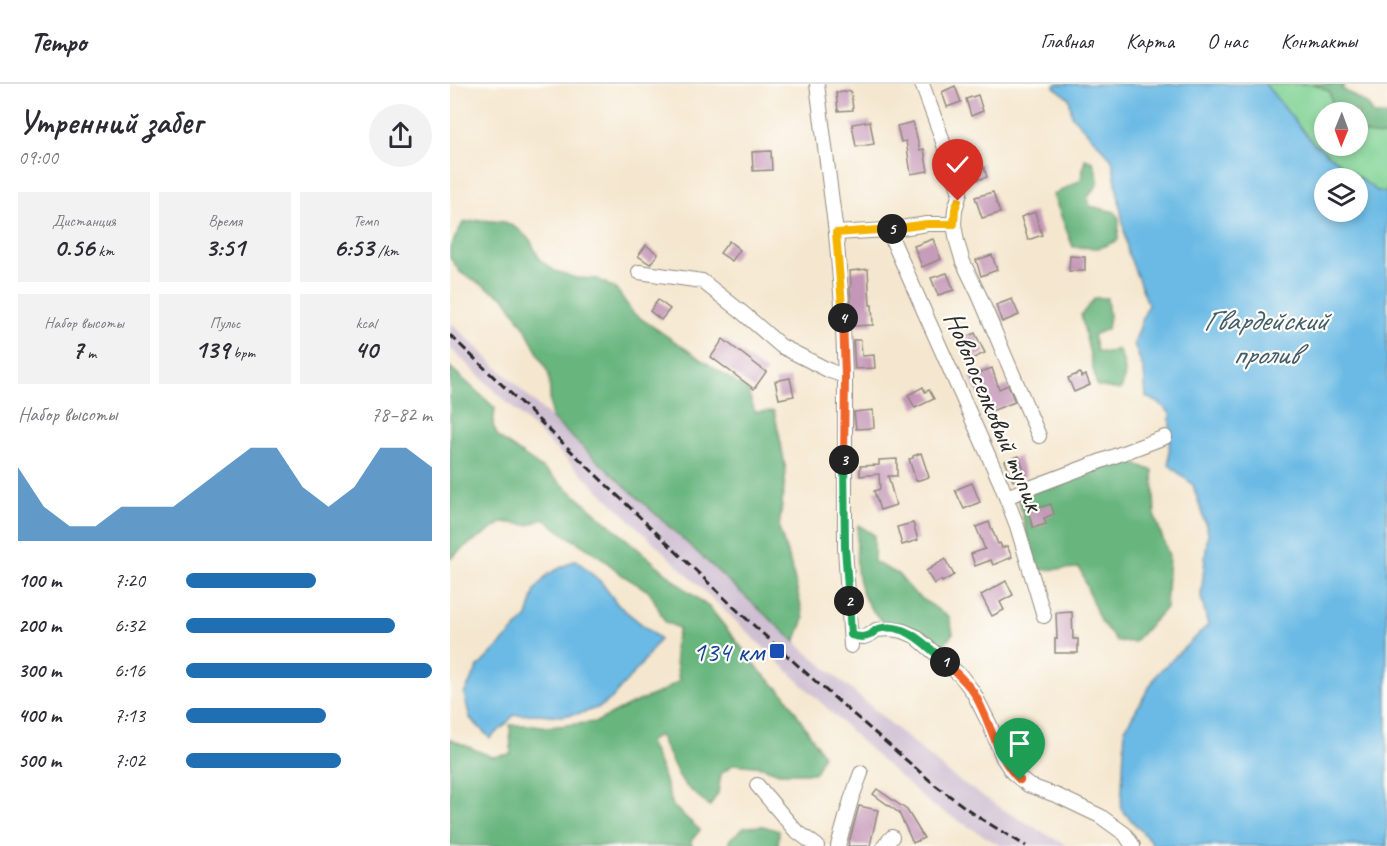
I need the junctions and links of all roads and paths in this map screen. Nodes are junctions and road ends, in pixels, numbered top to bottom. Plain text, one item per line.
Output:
1 (817, 84) edge
2 (922, 84) edge
3 (954, 224) junction
4 (888, 230) junction
5 (836, 233) junction
6 (639, 272) dead end
7 (845, 376) junction
8 (1039, 436) dead end
9 (1165, 437) dead end
10 (1006, 497) junction
11 (1044, 616) dead end
12 (861, 774) dead end
13 (757, 785) dead end
14 (817, 846) edge
15 (838, 846) edge
16 (1133, 846) edge

1 - 5 street
2 - 3 street
3 - 4 street
3 - 8 street
4 - 5 street
4 - 10 street, Новопоселковый тупик
5 - 7 street
6 - 7 street
7 - 16 street
9 - 10 street
10 - 11 street, Новопоселковый тупик
12 - 15 street
13 - 14 street

